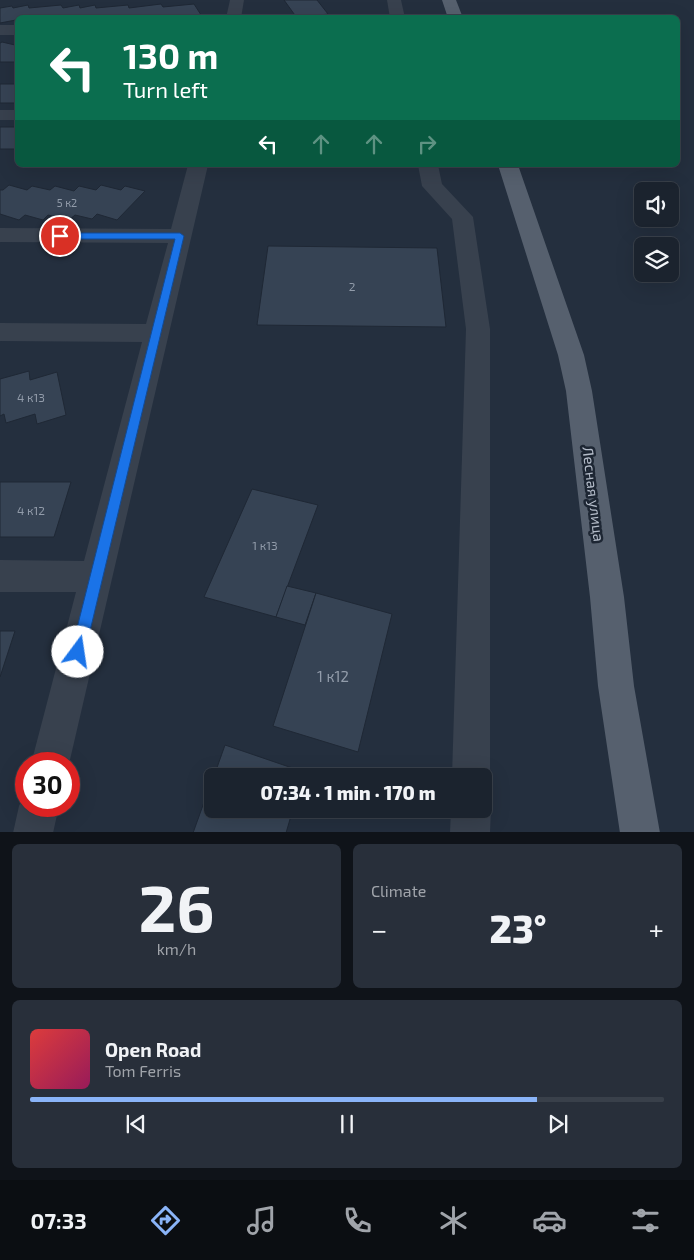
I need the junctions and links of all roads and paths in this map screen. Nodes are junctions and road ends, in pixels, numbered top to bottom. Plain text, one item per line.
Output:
1 (237, 0) edge
2 (394, 0) edge
3 (449, 0) edge
4 (234, 15) edge
5 (397, 15) edge
6 (455, 15) edge
7 (0, 30) edge
8 (15, 30) edge
9 (0, 115) edge
10 (15, 115) edge
11 (197, 167) edge
12 (428, 167) edge
13 (509, 167) edge
14 (0, 235) edge
15 (180, 236) junction
16 (0, 332) edge
17 (156, 333) junction
18 (0, 576) edge
19 (96, 577) junction
20 (53, 752) edge
21 (471, 768) edge
22 (36, 817) edge
23 (471, 818) edge
24 (33, 832) edge
25 (470, 832) edge
26 (640, 832) edge

1 - 4 street
2 - 5 street
3 - 6 main road
7 - 8 street
9 - 10 street
11 - 15 street
12 - 21 street
13 - 26 main road, Лесная улица
14 - 15 street
15 - 17 street
16 - 17 street
17 - 19 street
18 - 19 street
19 - 20 street
22 - 24 street
23 - 25 street

